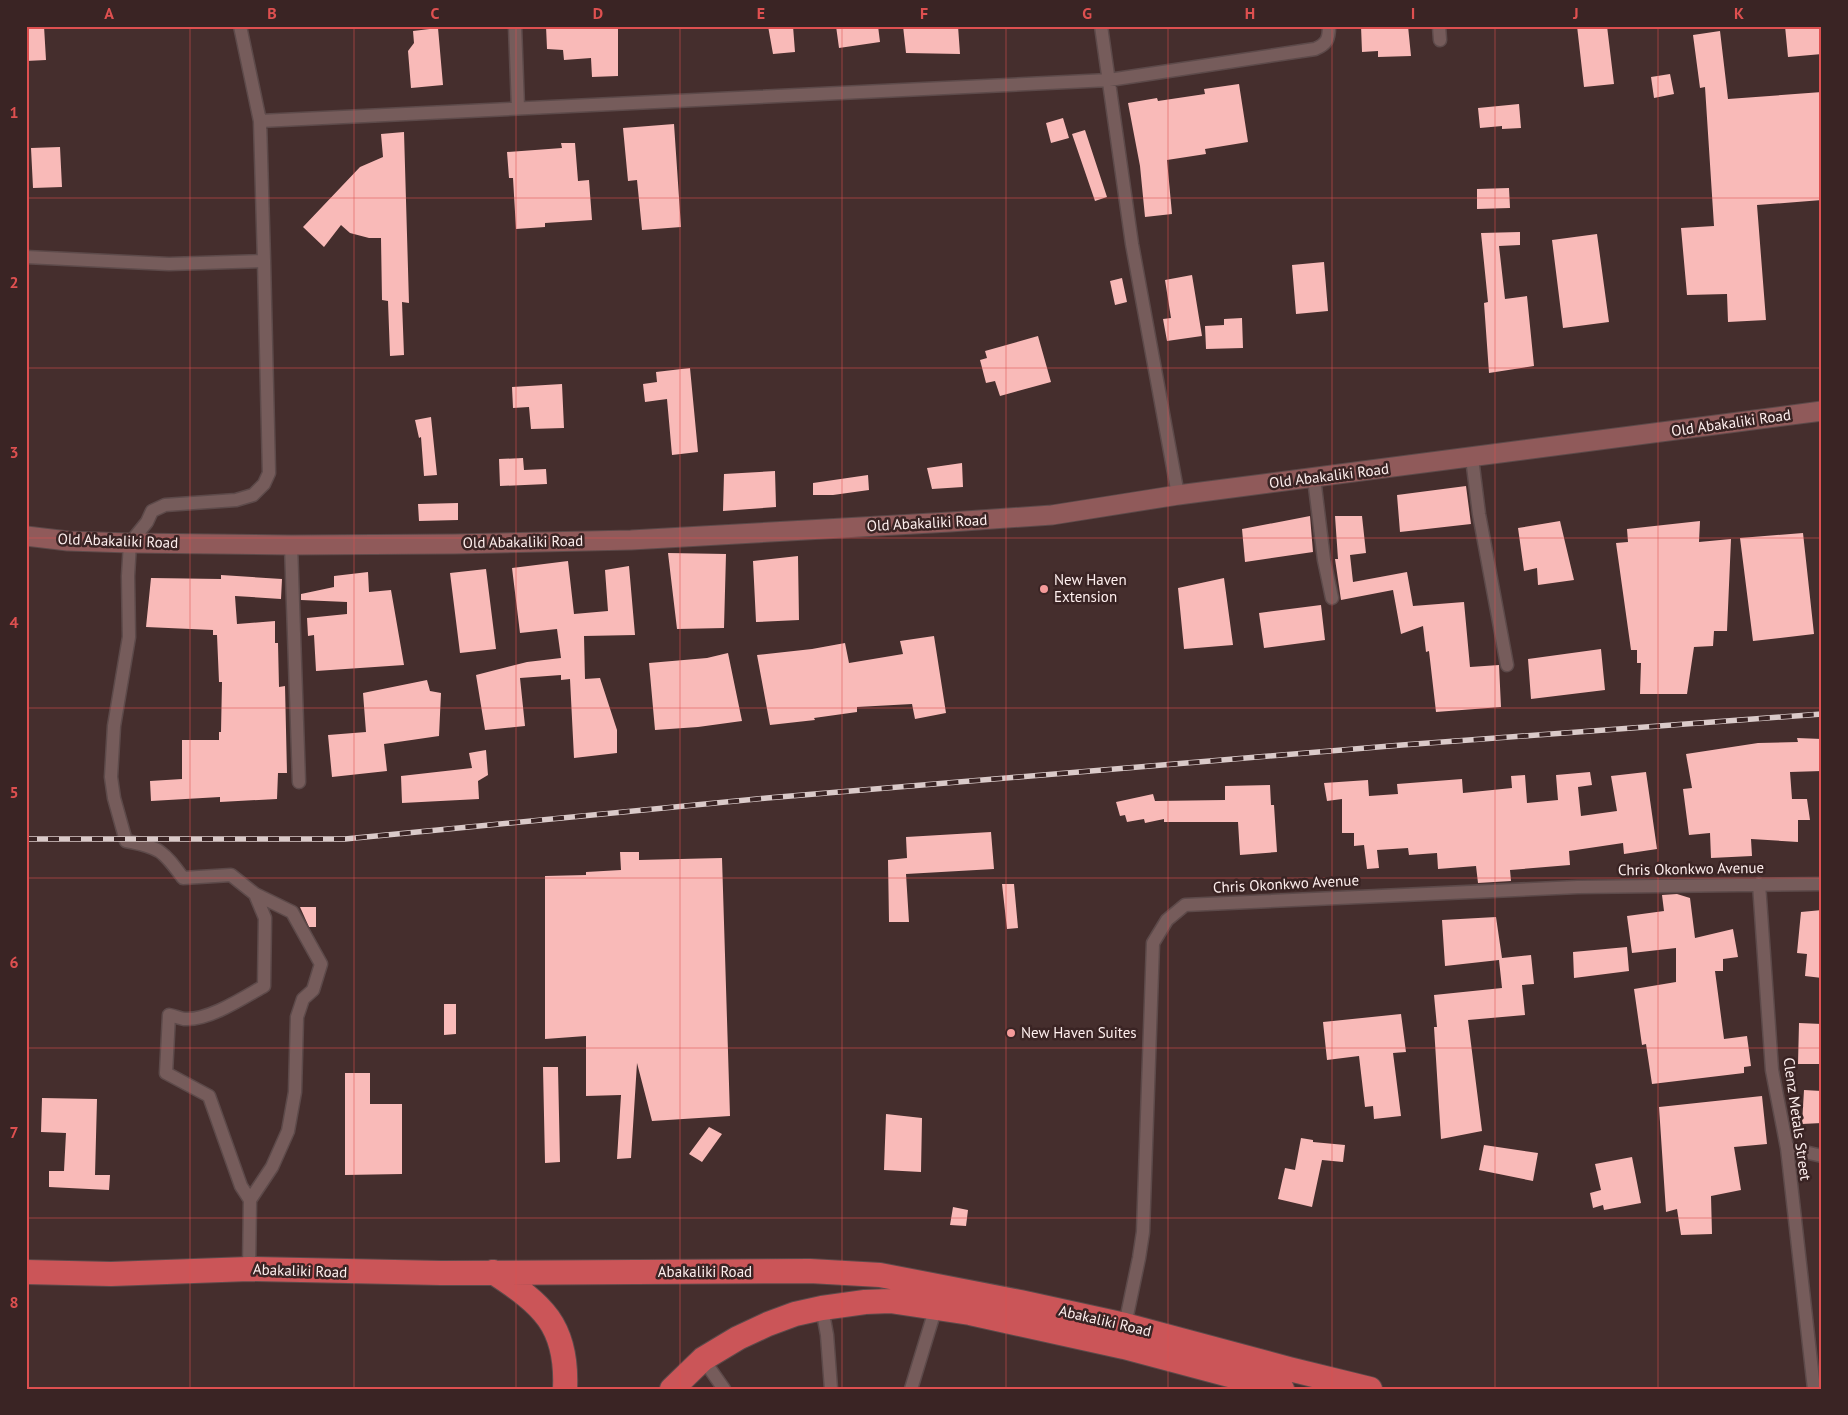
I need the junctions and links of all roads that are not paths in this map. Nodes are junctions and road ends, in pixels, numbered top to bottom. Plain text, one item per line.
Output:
1 (240, 26) edge
2 (515, 26) edge
3 (1101, 26) edge
4 (1329, 26) edge
5 (1439, 26) edge
6 (1440, 40) dead end
7 (1110, 80) junction
8 (518, 108) junction
9 (260, 121) junction
10 (26, 257) edge
11 (264, 261) junction
12 (1822, 411) edge
13 (1472, 458) junction
14 (1314, 478) junction
15 (1178, 496) junction
16 (26, 536) edge
17 (130, 543) junction
18 (291, 546) junction
19 (1332, 598) dead end
20 (1507, 665) dead end
21 (299, 782) dead end
22 (1759, 884) junction
23 (1822, 884) edge
24 (254, 894) junction
25 (1787, 1148) junction
26 (1822, 1156) edge
27 (250, 1200) junction
28 (249, 1269) junction
29 (26, 1272) edge
30 (493, 1272) junction
31 (936, 1307) junction
32 (822, 1308) junction
33 (1125, 1325) junction
34 (703, 1359) junction
35 (565, 1389) edge
36 (672, 1389) edge
37 (724, 1389) edge
38 (831, 1389) edge
39 (910, 1389) edge
40 (1282, 1389) edge
41 (1370, 1389) edge
42 (1814, 1389) edge

1 - 9 street
2 - 8 street
3 - 7 street
4 - 7 street
5 - 6 street
7 - 8 street
7 - 15 street
8 - 9 street
9 - 11 street
10 - 11 street
11 - 17 street
12 - 13 main road, Old Abakaliki Road
13 - 14 main road, Old Abakaliki Road
13 - 20 street
14 - 15 main road, Old Abakaliki Road
14 - 19 street
15 - 18 main road, Old Abakaliki Road
16 - 17 main road, Old Abakaliki Road
17 - 18 main road, Old Abakaliki Road
17 - 24 street
18 - 21 street
22 - 23 street, Chris Okonkwo Avenue
22 - 25 street, Clenz Metals Street
22 - 33 street, Chris Okonkwo Avenue
24 - 27 street
24 - 27 street
25 - 26 street
25 - 42 street, Clenz Metals Street
27 - 28 street
28 - 29 highway, Abakaliki Road
28 - 30 highway, Abakaliki Road
30 - 33 highway, Abakaliki Road
30 - 35 highway
31 - 32 highway, Abakaliki Road
31 - 39 street
31 - 40 highway, Abakaliki Road
32 - 34 highway, Abakaliki Road
32 - 38 street
33 - 41 highway, Abakaliki Road
34 - 36 highway, Abakaliki Road
34 - 37 street

